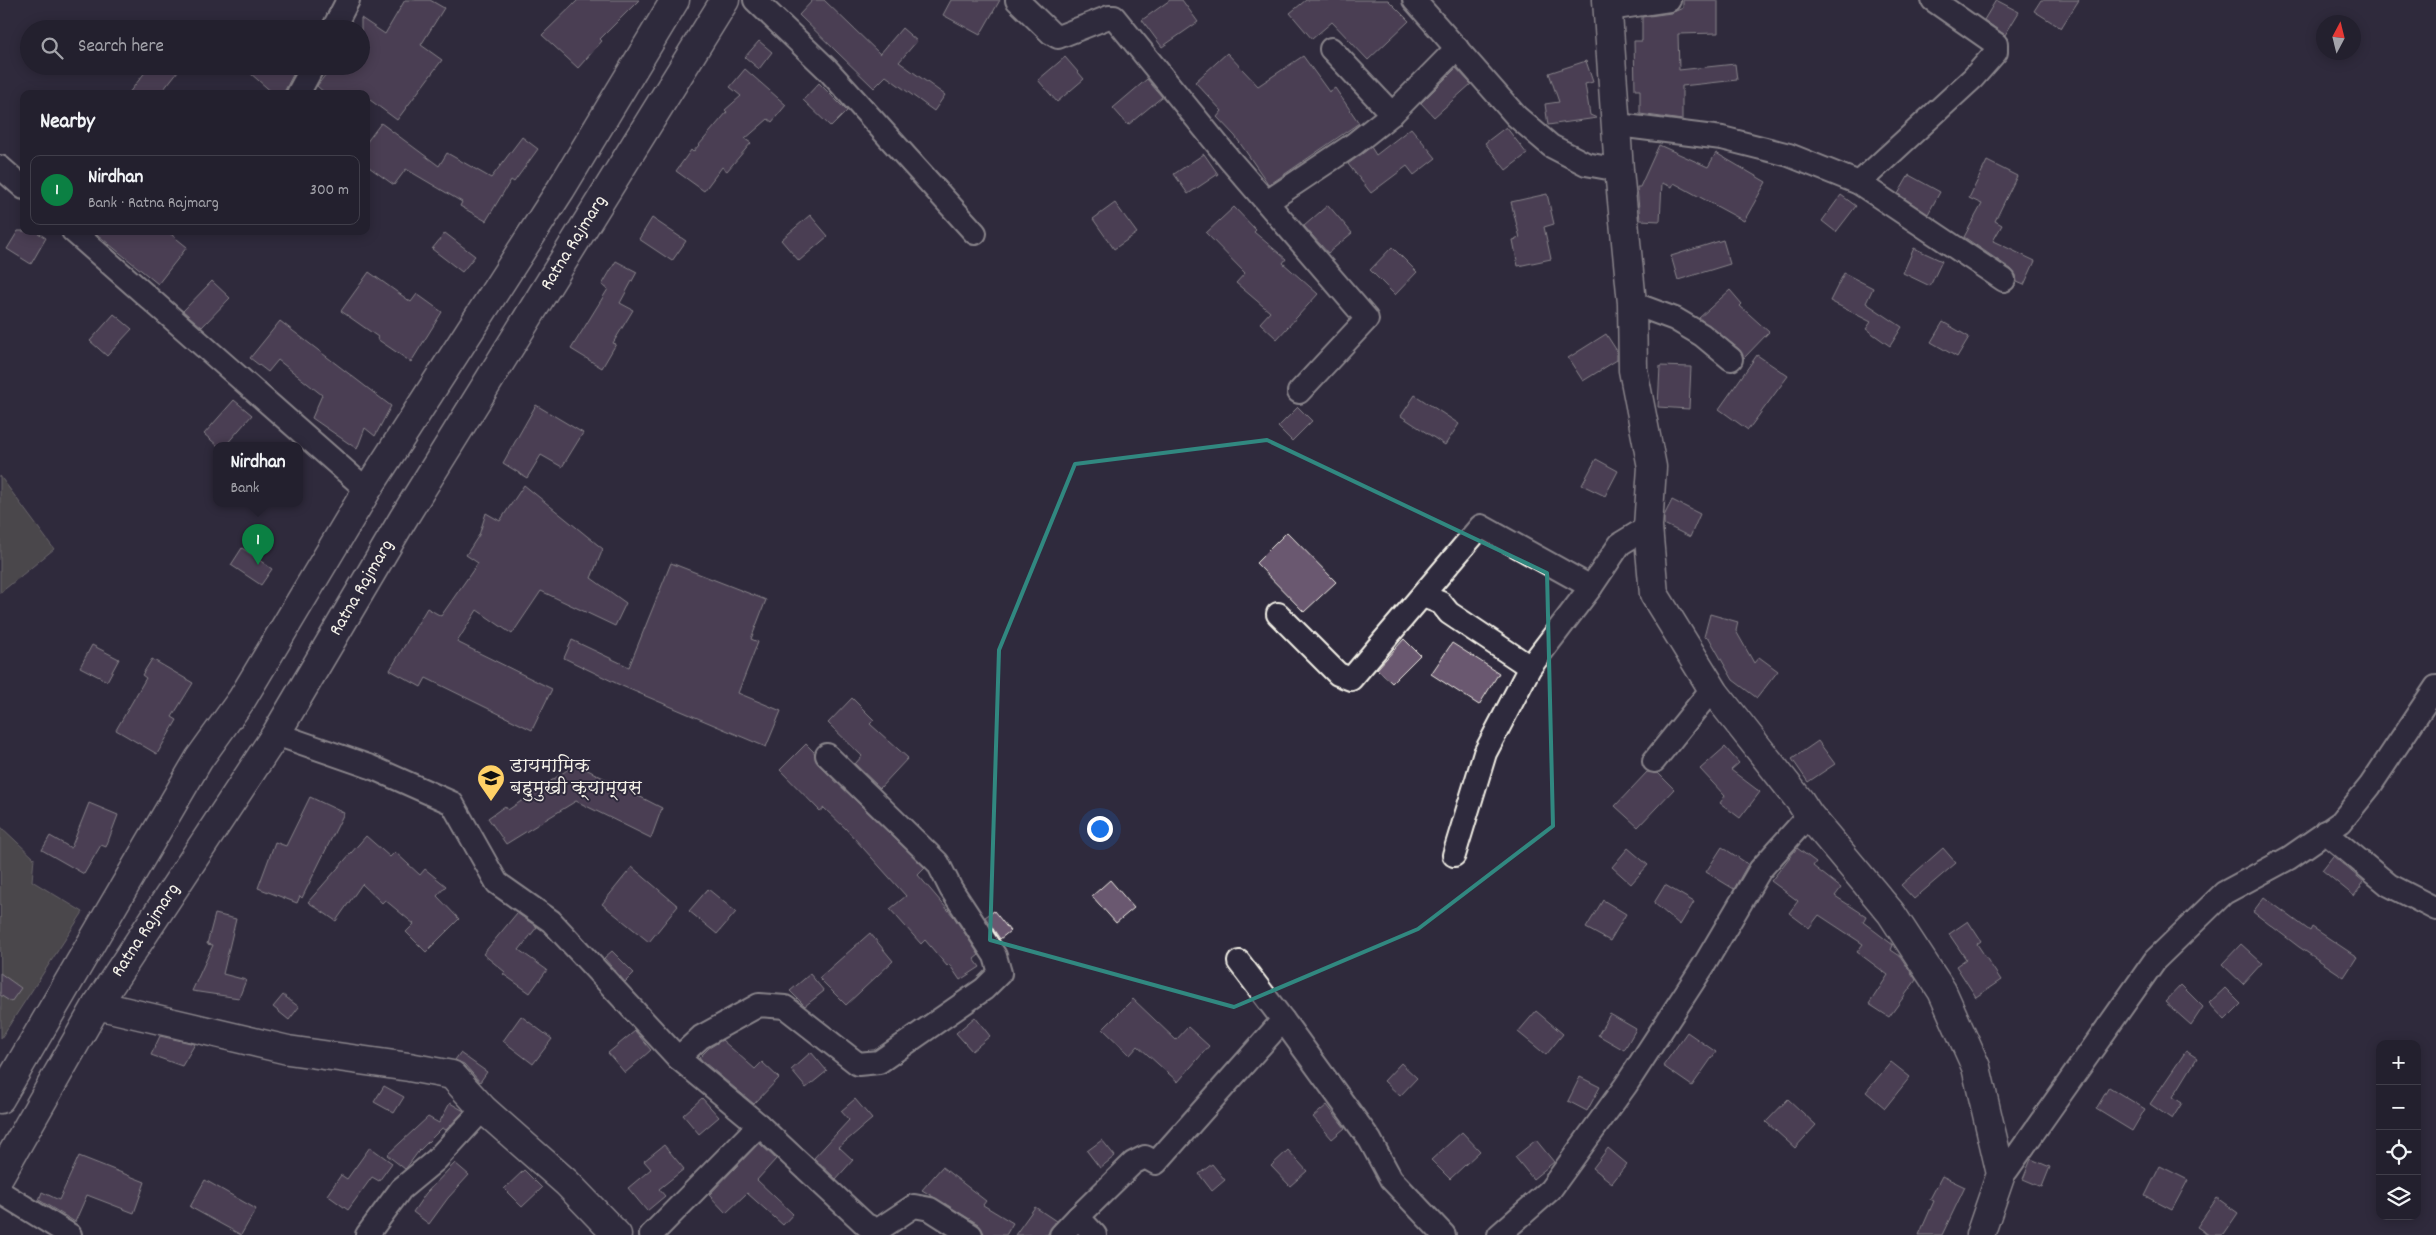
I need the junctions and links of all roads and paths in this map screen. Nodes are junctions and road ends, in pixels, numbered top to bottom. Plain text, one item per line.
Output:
1 (348, 0) edge
2 (675, 0) edge
3 (725, 0) edge
4 (755, 0) edge
5 (1017, 0) edge
6 (1414, 0) edge
7 (1669, 0) edge
8 (1933, 0) edge
9 (1608, 5) edge
10 (338, 20) edge
11 (1457, 48) junction
12 (1331, 49) dead end
13 (308, 75) edge
14 (300, 90) edge
15 (1392, 114) junction
16 (1618, 125) junction
17 (0, 167) edge
18 (1619, 170) junction
19 (1859, 182) junction
20 (20, 184) edge
21 (1267, 202) junction
22 (975, 232) dead end
23 (78, 235) edge
24 (2004, 280) dead end
25 (1632, 303) junction
26 (1731, 359) dead end
27 (1299, 392) dead end
28 (367, 490) junction
29 (1648, 527) junction
30 (1592, 587) junction
31 (1423, 596) junction
32 (1278, 614) dead end
33 (1530, 667) junction
34 (2436, 687) edge
35 (1712, 689) junction
36 (276, 734) junction
37 (827, 755) dead end
38 (1654, 761) dead end
39 (1809, 815) junction
40 (2325, 832) junction
41 (1454, 855) dead end
42 (2436, 909) edge
43 (1239, 962) dead end
44 (97, 1005) junction
45 (1283, 1020) junction
46 (678, 1058) junction
47 (0, 1099) edge
48 (483, 1109) junction
49 (759, 1125) junction
50 (2001, 1174) junction
51 (0, 1175) edge
52 (0, 1192) edge
53 (1078, 1216) junction
54 (70, 1235) edge
55 (367, 1235) edge
56 (616, 1235) edge
57 (651, 1235) edge
58 (971, 1235) edge
59 (1061, 1235) edge
60 (1095, 1235) edge
61 (1444, 1235) edge
62 (1499, 1235) edge
63 (1980, 1235) edge

1 - 10 street
2 - 28 main road, Ratna Rajmarg
3 - 36 main road, Ratna Rajmarg
4 - 22 street
5 - 21 street
6 - 11 street
7 - 9 street
8 - 19 street
9 - 16 main road
11 - 15 street
11 - 18 street
12 - 15 street
13 - 14 street
15 - 21 street
16 - 18 main road
16 - 19 street
17 - 20 street
18 - 25 main road
19 - 24 street
21 - 27 street
23 - 28 street
25 - 26 street
25 - 29 main road
28 - 47 main road, Ratna Rajmarg
29 - 30 street
29 - 35 main road
30 - 31 street
30 - 33 street
31 - 32 street
31 - 33 street
33 - 41 street
34 - 40 street
35 - 38 street
35 - 39 main road
36 - 44 main road, Ratna Rajmarg
36 - 46 street
37 - 46 street
39 - 50 main road
39 - 62 street
40 - 42 street
40 - 50 street
43 - 45 street
44 - 48 main road
44 - 51 main road, Ratna Rajmarg
45 - 53 street
45 - 61 street
46 - 49 street
48 - 55 street
48 - 56 main road
49 - 57 street
49 - 58 street
50 - 63 main road
52 - 54 street
53 - 59 street
53 - 60 street

